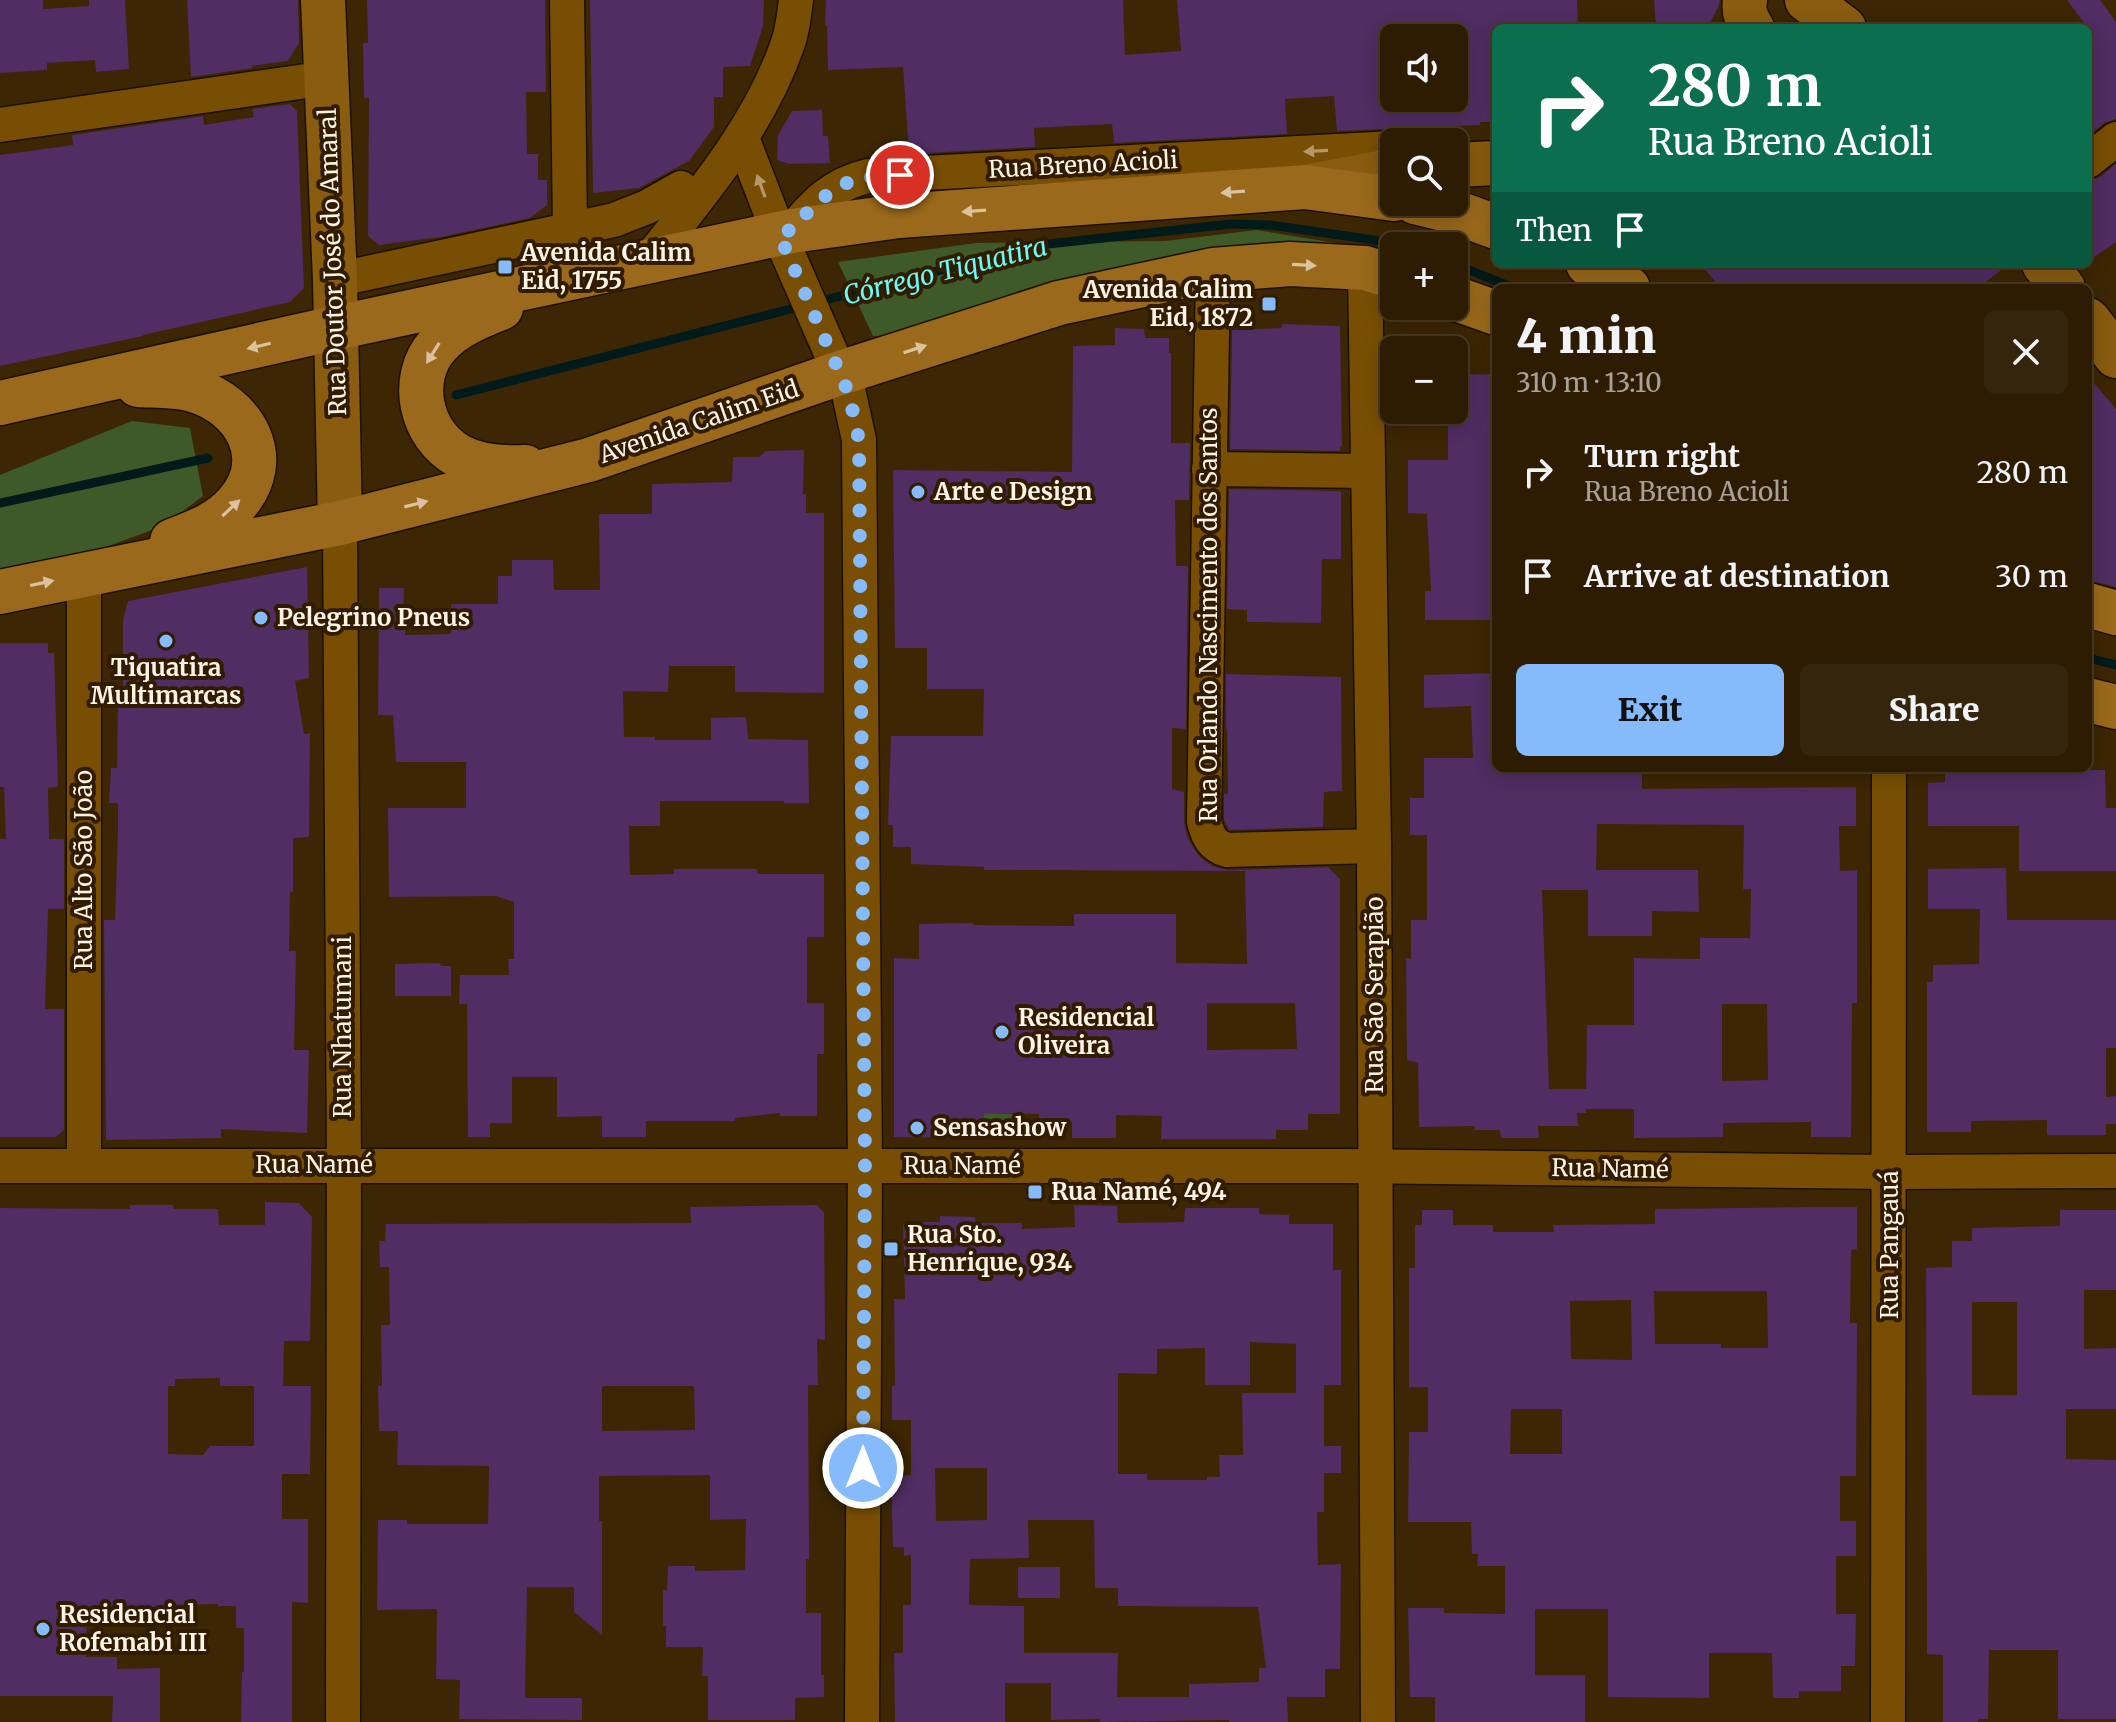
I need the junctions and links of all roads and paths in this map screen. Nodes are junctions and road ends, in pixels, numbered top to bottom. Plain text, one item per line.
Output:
1 (323, 0) edge
2 (567, 0) edge
3 (796, 0) edge
4 (1805, 0) edge
5 (1797, 24) edge
6 (1838, 24) edge
7 (327, 78) junction
8 (0, 125) edge
9 (742, 138) junction
10 (2116, 139) edge
11 (1380, 149) edge
12 (1468, 153) edge
13 (2092, 158) edge
14 (1492, 159) edge
15 (1492, 160) edge
16 (1468, 163) edge
17 (1380, 173) edge
18 (1305, 187) junction
19 (681, 188) dead end
20 (1380, 197) edge
21 (1466, 216) edge
22 (1492, 226) edge
23 (570, 229) junction
24 (785, 232) junction
25 (648, 261) junction
26 (2047, 268) edge
27 (1213, 270) junction
28 (1379, 273) edge
29 (573, 277) junction
30 (335, 280) junction
31 (2060, 284) edge
32 (1468, 303) edge
33 (1492, 312) edge
34 (2092, 325) edge
35 (335, 328) junction
36 (2116, 356) edge
37 (835, 360) junction
38 (90, 384) junction
39 (0, 403) edge
40 (589, 460) junction
41 (1209, 469) junction
42 (1368, 471) junction
43 (340, 523) junction
44 (84, 574) junction
45 (0, 592) edge
46 (2092, 606) edge
47 (2116, 613) edge
48 (2092, 701) edge
49 (2116, 707) edge
50 (1889, 772) edge
51 (1374, 846) junction
52 (84, 1165) junction
53 (344, 1165) junction
54 (865, 1165) junction
55 (0, 1166) edge
56 (1375, 1166) junction
57 (2116, 1171) edge
58 (1890, 1172) junction
59 (343, 1722) edge
60 (862, 1722) edge
61 (1378, 1722) edge
62 (1888, 1722) edge

1 - 7 street, Rua Doutor José do Amaral
2 - 23 street
3 - 9 street
4 - 5 street
4 - 6 street
7 - 8 street
7 - 30 street, Rua Doutor José do Amaral
24 -> 9 street
9 - 25 street
10 - 13 street
11 -> 24 street, Rua Breno Acioli
12 - 14 street
15 - 16 street
17 - 18 street
18 - 20 main road
18 -> 24 main road
19 - 23 street
21 - 22 main road
23 - 30 street
24 - 25 main road
24 - 37 street
25 - 29 main road
26 - 31 street
27 -> 28 main road, Avenida Calim Eid
37 -> 27 main road, Avenida Calim Eid
27 - 41 street, Rua Orlando Nascimento dos Santos
28 - 42 street, Rua São Serapião
29 - 35 main road
29 -> 40 main road
30 - 35 street, Rua Doutor José do Amaral
32 - 33 main road
34 - 36 street
35 -> 38 main road
35 - 43 street, Rua Doutor José do Amaral
37 - 40 main road, Avenida Calim Eid
37 - 54 street
38 - 39 main road
44 -> 38 main road
43 -> 40 main road, Avenida Calim Eid
41 - 42 street
41 - 51 street, Rua Orlando Nascimento dos Santos
42 - 51 street, Rua São Serapião
43 - 44 main road, Avenida Calim Eid
43 - 53 street, Rua Nhatumani
45 -> 44 main road, Avenida Calim Eid
44 - 52 street, Rua Alto São João
46 - 47 main road
48 - 49 main road
50 - 58 street, Rua Pangauá
51 - 56 street, Rua São Serapião
52 - 53 street, Rua Namé
52 - 55 street, Rua Namé
53 - 54 street, Rua Namé
53 - 59 street, Rua Nhatumani
54 - 56 street, Rua Namé
54 - 60 street
56 - 58 street, Rua Namé
56 - 61 street, Rua São Serapião
57 - 58 street, Rua Namé
58 - 62 street, Rua Pangauá

